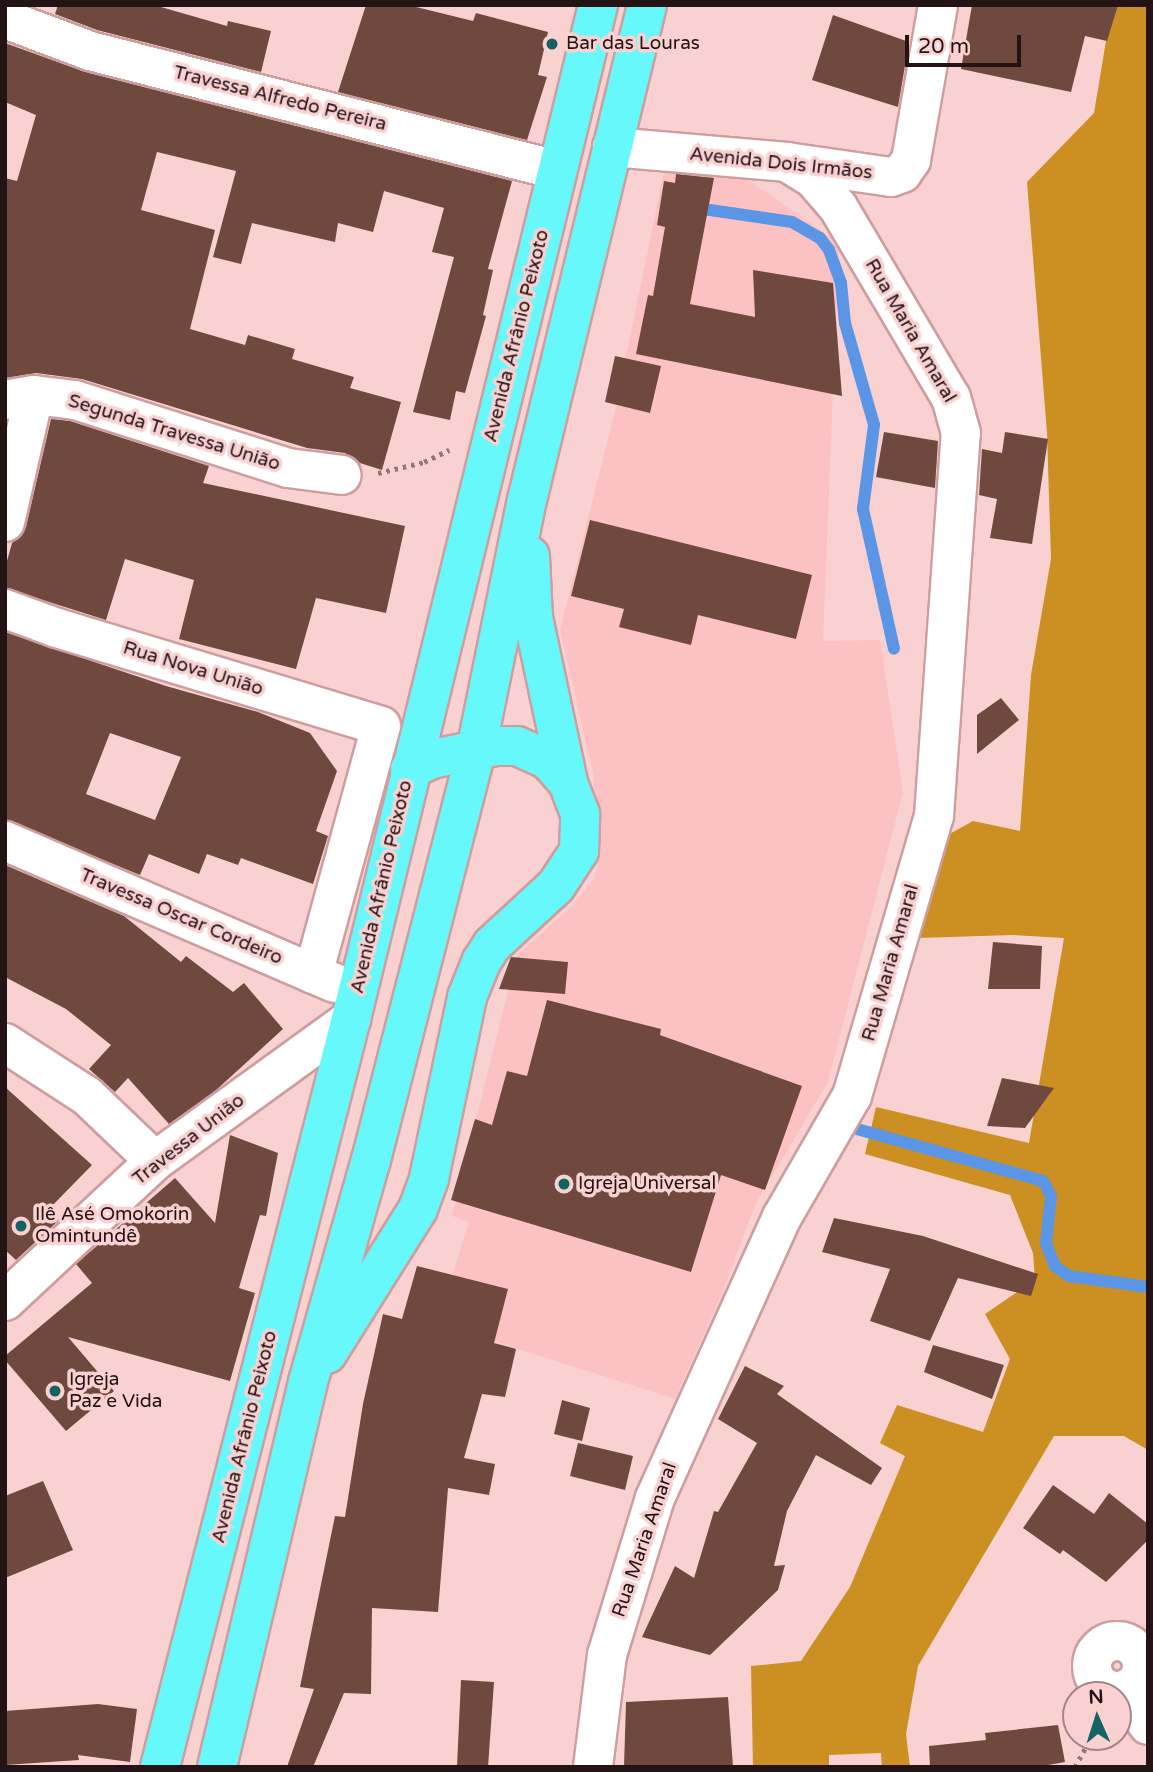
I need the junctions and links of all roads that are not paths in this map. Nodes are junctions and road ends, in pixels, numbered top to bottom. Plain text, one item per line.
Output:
1 (598, 5) edge
2 (647, 5) edge
3 (938, 5) edge
4 (5, 19) edge
5 (612, 147) junction
6 (787, 162) junction
7 (558, 170) junction
8 (20, 397) edge
9 (342, 475) road end
10 (527, 500) junction
11 (5, 522) edge
12 (5, 609) edge
13 (476, 750) junction
14 (410, 769) junction
15 (568, 782) junction
16 (5, 841) edge
17 (313, 974) junction
18 (354, 1006) junction
19 (5, 1043) edge
20 (155, 1161) junction
21 (12, 1284) edge
22 (308, 1382) junction
23 (1132, 1699) edge
24 (1148, 1725) edge
25 (160, 1767) edge
26 (217, 1767) edge
27 (593, 1767) edge

1 - 7 main road, Avenida Afrânio Peixoto
2 - 5 main road
3 - 6 street, Avenida Dois Irmãos
4 - 7 street, Travessa Alfredo Pereira
5 - 6 street, Avenida Dois Irmãos
5 - 10 main road
6 - 27 street, Rua Maria Amaral
7 - 14 main road, Avenida Afrânio Peixoto
8 - 9 street, Segunda Travessa União
8 - 11 street
10 - 13 main road
10 - 15 main road
12 - 17 street, Rua Nova União
13 - 14 main road
13 - 15 main road
13 - 22 main road
14 - 18 main road, Avenida Afrânio Peixoto
15 - 22 main road
16 - 17 street, Travessa Oscar Cordeiro
17 - 18 street, Travessa Oscar Cordeiro
18 - 20 street, Travessa União
18 - 25 main road, Avenida Afrânio Peixoto
19 - 20 street
20 - 21 street, Travessa União
22 - 26 main road
23 - 24 street

